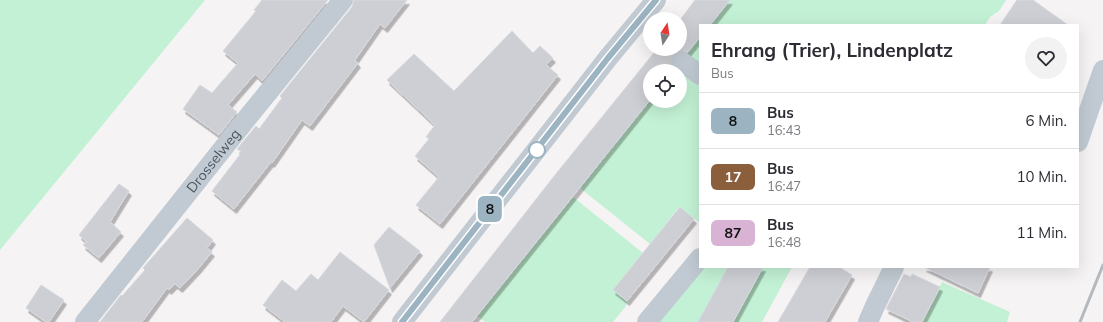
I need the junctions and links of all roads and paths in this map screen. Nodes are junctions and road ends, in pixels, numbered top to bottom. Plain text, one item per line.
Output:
1 (343, 0) edge
2 (656, 0) edge
3 (651, 12) edge
4 (643, 30) edge
5 (681, 60) tunnel mouth
6 (1103, 70) edge
7 (699, 74) edge
8 (1079, 139) edge
9 (699, 259) edge
10 (894, 268) edge
11 (85, 322) edge
12 (402, 322) edge
13 (646, 322) edge
14 (868, 322) edge

1 - 11 street, Drosselweg
2 - 3 street
4 - 12 street
5 - 7 street
6 - 8 street
9 - 13 street
10 - 14 street

